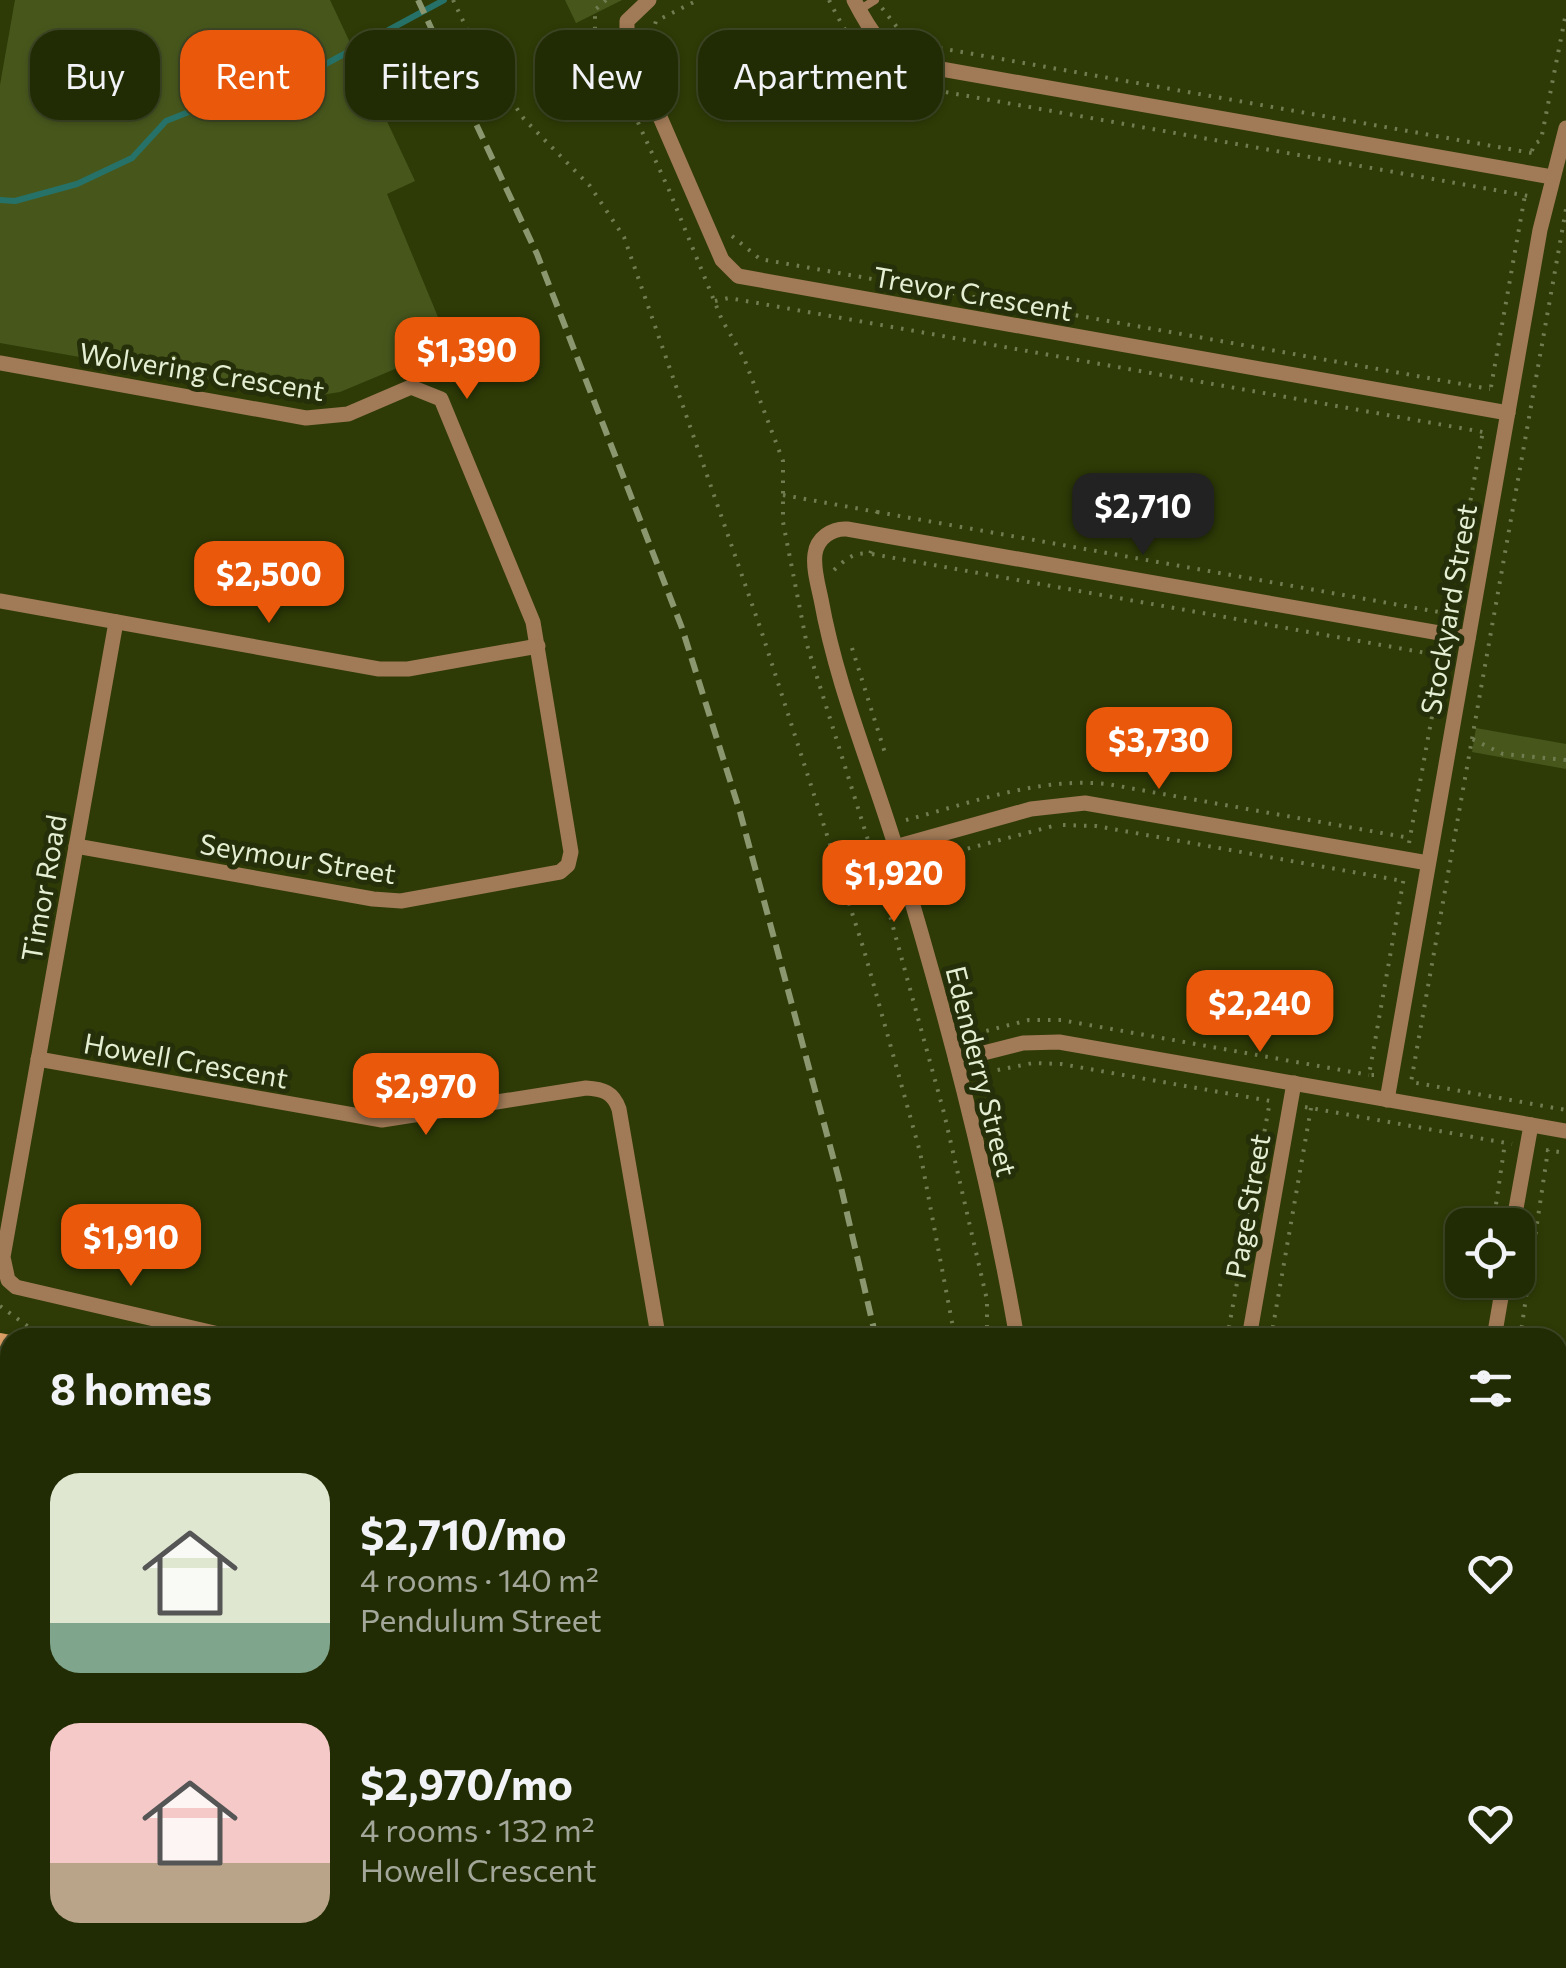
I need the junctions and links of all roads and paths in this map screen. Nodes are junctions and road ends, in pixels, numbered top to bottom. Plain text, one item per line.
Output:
1 (453, 0) edge
2 (606, 0) edge
3 (649, 0) edge
4 (698, 0) edge
5 (876, 0) edge
6 (857, 5) edge
7 (1566, 13) edge
8 (653, 30) edge
9 (1566, 128) edge
10 (1532, 153) junction
11 (1528, 173) junction
12 (1552, 178) junction
13 (1566, 209) edge
14 (725, 220) dead end
15 (714, 302) junction
16 (0, 364) edge
17 (1490, 389) junction
18 (1486, 410) junction
19 (1508, 414) junction
20 (1483, 432) junction
21 (783, 494) junction
22 (877, 512) junction
23 (874, 534) junction
24 (870, 554) junction
25 (837, 585) dead end
26 (0, 601) edge
27 (1450, 614) junction
28 (116, 622) junction
29 (1447, 635) junction
30 (849, 638) dead end
31 (1468, 638) junction
32 (538, 646) junction
33 (1443, 656) junction
34 (1472, 740) junction
35 (1566, 760) edge
36 (888, 765) dead end
37 (906, 820) dead end
38 (912, 842) junction
39 (76, 846) junction
40 (896, 847) junction
41 (1406, 859) junction
42 (919, 861) junction
43 (1428, 863) junction
44 (568, 865) joint
45 (901, 866) junction
46 (878, 872) junction
47 (1403, 881) junction
48 (966, 1036) dead end
49 (964, 1058) junction
50 (38, 1059) junction
51 (1390, 1078) junction
52 (1411, 1082) junction
53 (1294, 1084) junction
54 (1270, 1100) junction
55 (1386, 1100) junction
56 (1290, 1104) junction
57 (1311, 1108) junction
58 (1566, 1110) edge
59 (1531, 1126) junction
60 (1566, 1132) edge
61 (1506, 1143) junction
62 (1527, 1147) junction
63 (1548, 1150) junction
64 (1566, 1153) edge
65 (1496, 1208) edge
66 (1516, 1208) edge
67 (1501, 1298) edge
68 (0, 1306) edge
69 (30, 1328) edge
70 (196, 1328) edge
71 (657, 1328) edge
72 (953, 1328) edge
73 (986, 1328) edge
74 (1015, 1328) edge
75 (1229, 1328) edge
76 (1251, 1328) edge
77 (1272, 1328) edge
78 (1496, 1328) edge
79 (1521, 1328) edge

1 - 72 path
2 - 15 path
3 - 18 street, Trevor Crescent
4 - 8 path
5 - 6 lane
5 - 10 path
6 - 11 street
7 - 10 path
9 - 12 street, Stockyard Street
10 - 11 path
11 - 12 street
11 - 17 path
12 - 19 street, Stockyard Street
13 - 34 path
14 - 17 path
15 - 20 path
15 - 21 path
16 - 32 street, Wolvering Crescent
17 - 18 path
18 - 19 street, Trevor Crescent
18 - 20 path
19 - 31 street, Stockyard Street
20 - 27 path
21 - 22 path
21 - 46 path
22 - 23 path
22 - 27 path
23 - 24 path
23 - 29 street
23 - 40 street, Edenderry Street
24 - 25 path
24 - 33 path
26 - 28 street
27 - 29 path
28 - 32 street
28 - 39 street, Timor Road
29 - 31 street
29 - 33 path
30 - 36 path
31 - 43 street, Stockyard Street
32 - 44 street, Wolvering Crescent
33 - 41 path
34 - 35 path
34 - 52 path
37 - 38 path
38 - 40 street
38 - 41 street
38 - 42 path
39 - 44 street, Seymour Street
39 - 50 street, Timor Road
40 - 45 street, Edenderry Street
41 - 43 street
41 - 47 path
42 - 45 path
42 - 47 path
43 - 51 street, Stockyard Street
45 - 46 path
45 - 49 street, Edenderry Street
46 - 73 path
47 - 51 path
48 - 49 path
49 - 53 street
49 - 54 path
49 - 74 street, Edenderry Street
50 - 70 street, Timor Road
50 - 71 street, Howell Crescent
51 - 52 path
51 - 55 street, Stockyard Street
52 - 58 path
53 - 55 street
53 - 56 street, Page Street
54 - 56 path
54 - 75 path
55 - 59 street
56 - 57 path
56 - 76 street, Page Street
57 - 61 path
57 - 77 path
59 - 60 street
59 - 62 street
61 - 62 path
61 - 65 path
62 - 63 path
62 - 66 street
63 - 64 path
63 - 79 path
67 - 78 street
68 - 69 path

